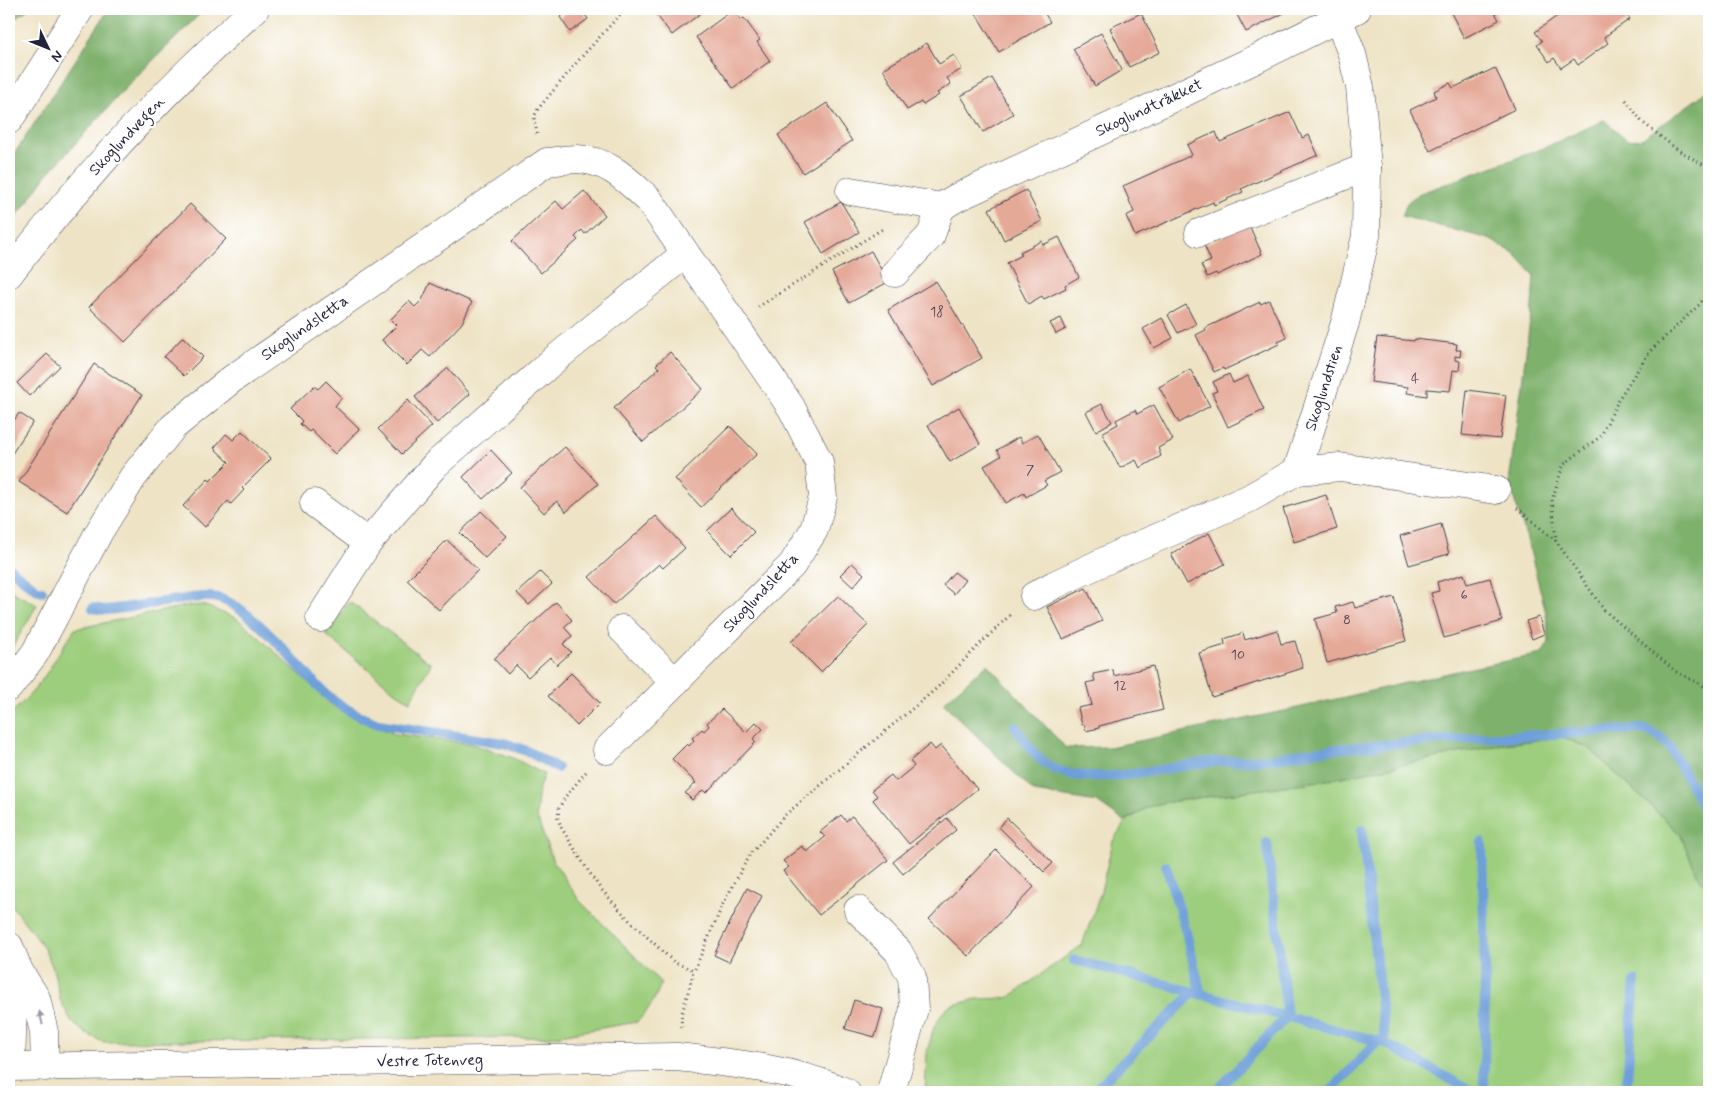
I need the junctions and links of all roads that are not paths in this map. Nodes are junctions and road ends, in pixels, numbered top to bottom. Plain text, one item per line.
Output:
1 (80, 9) edge
2 (255, 9) edge
3 (1348, 14) edge
4 (9, 120) edge
5 (1367, 166) junction
6 (850, 191) dead end
7 (941, 207) junction
8 (1199, 233) dead end
9 (685, 254) junction
10 (895, 273) dead end
11 (9, 274) edge
12 (1297, 470) junction
13 (1496, 490) road end
14 (314, 503) dead end
15 (368, 543) junction
16 (1034, 596) road end
17 (320, 618) dead end
18 (622, 629) dead end
19 (675, 682) junction
20 (9, 687) edge
21 (607, 750) road end
22 (858, 910) dead end
23 (14, 959) edge
24 (10, 1067) edge
25 (45, 1067) junction
26 (846, 1092) edge
27 (891, 1092) edge

1 - 4 street
2 - 11 street, Skoglundvegen
3 - 5 street, Skoglundstien
3 - 7 street, Skoglundtråkket
5 - 8 street
5 - 12 street, Skoglundstien
6 - 7 street
7 - 10 street
9 - 15 street
9 - 19 street, Skoglundsletta
9 - 20 street, Skoglundsletta
12 - 13 street
12 - 16 street
14 - 15 street
15 - 17 street
18 - 19 street
19 - 21 street, Skoglundsletta
22 - 27 street
23 - 24 street
25 -> 23 street
24 - 25 street, Vestre Totenveg
25 - 26 street, Vestre Totenveg

